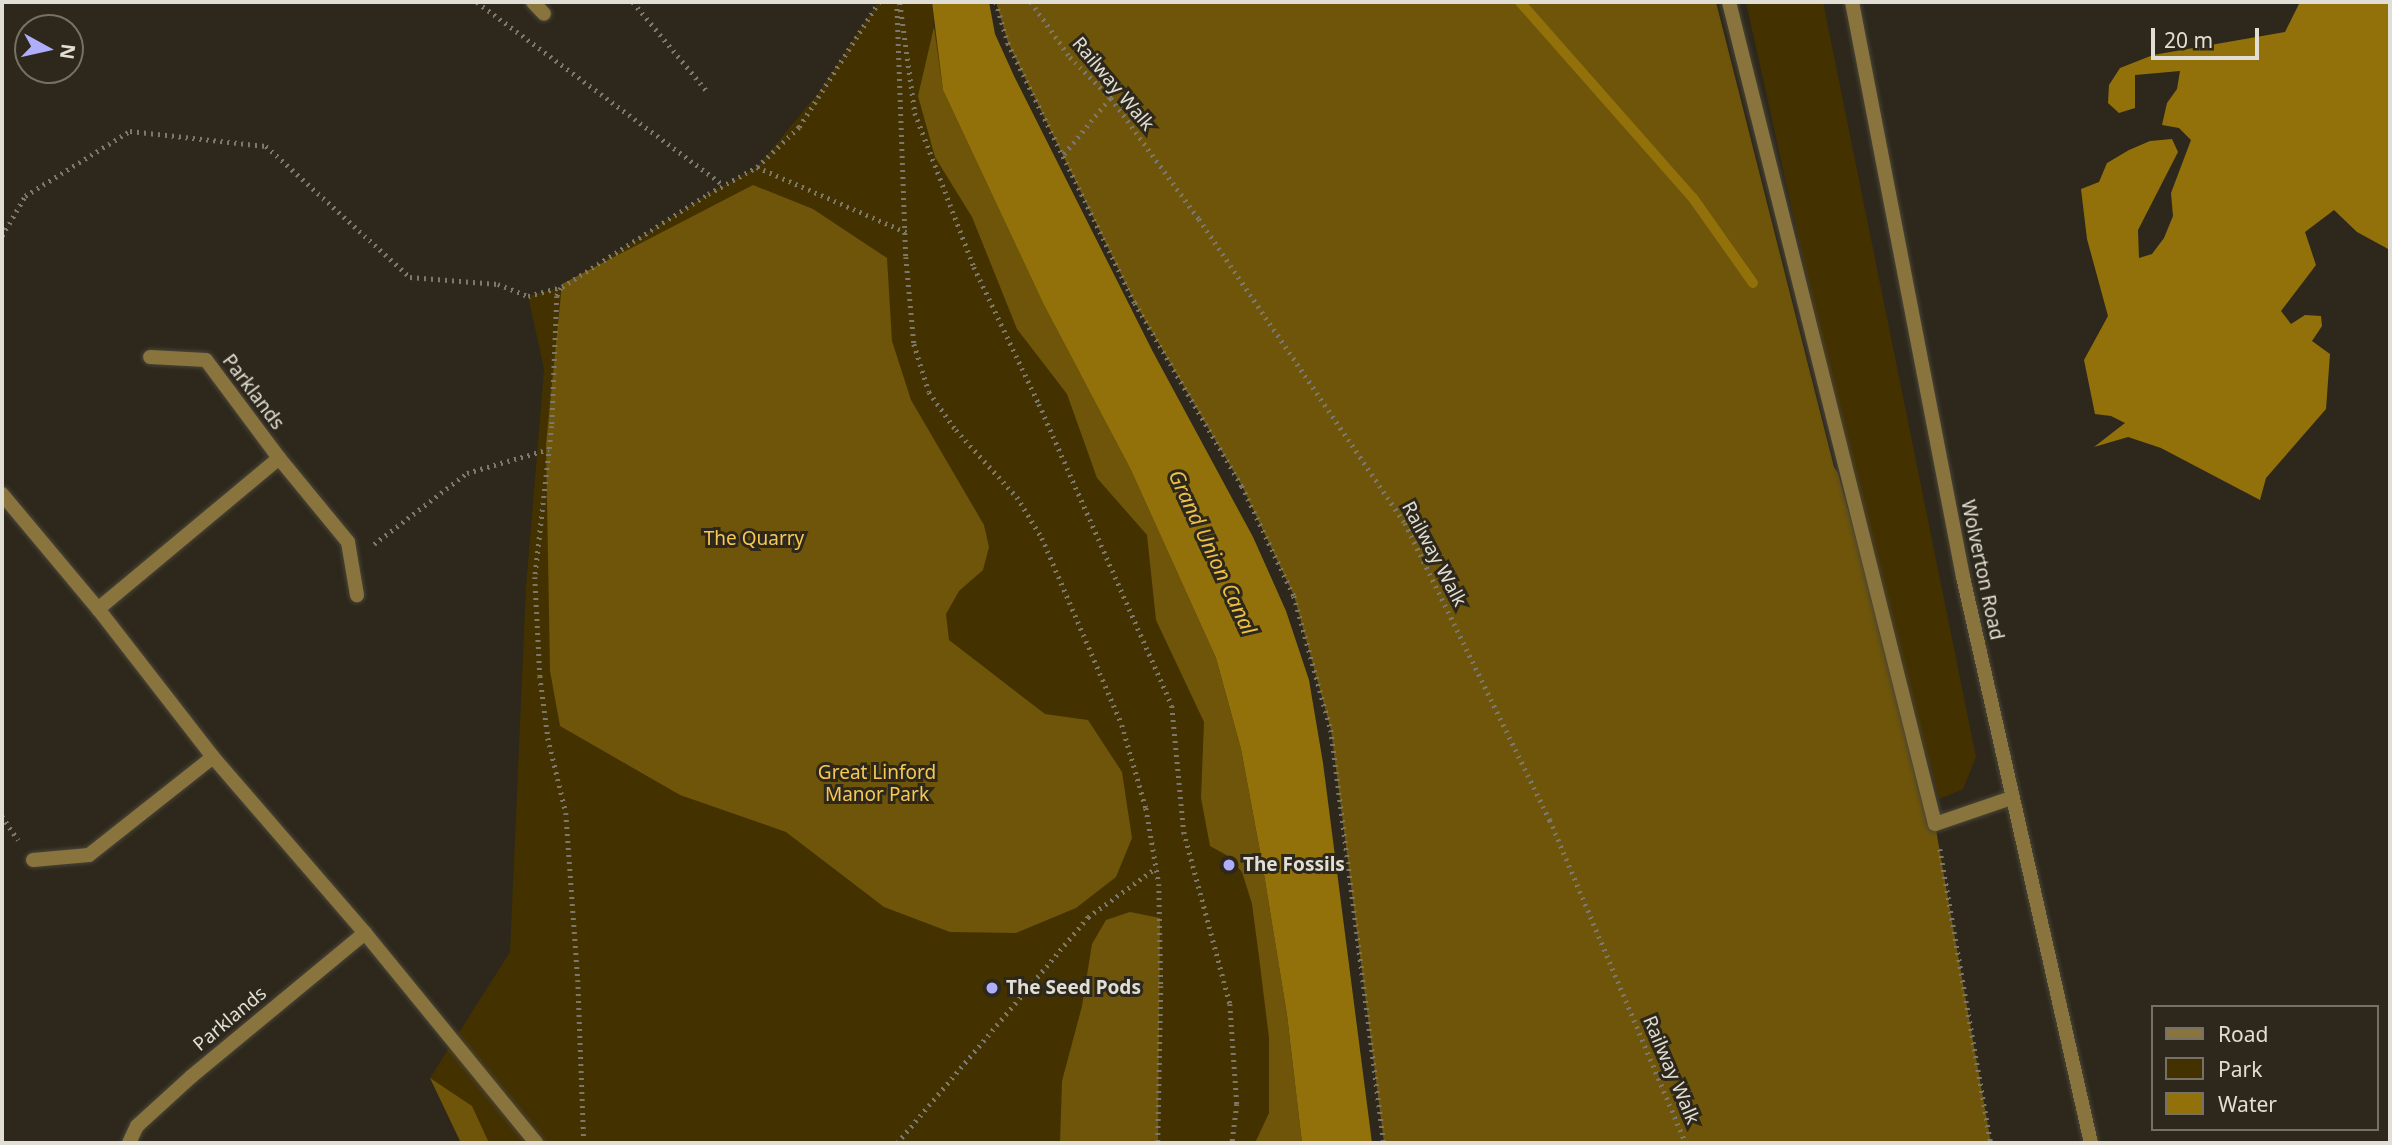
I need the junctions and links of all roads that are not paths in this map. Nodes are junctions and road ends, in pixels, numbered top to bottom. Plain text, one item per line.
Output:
1 (533, 2) edge
2 (1730, 2) edge
3 (1852, 2) edge
4 (544, 14) dead end
5 (150, 357) dead end
6 (279, 458) junction
7 (2, 494) edge
8 (357, 594) dead end
9 (97, 609) junction
10 (213, 757) junction
11 (2011, 798) junction
12 (33, 860) dead end
13 (365, 933) junction
14 (129, 1143) edge
15 (536, 1143) edge
16 (2091, 1143) edge

1 - 4 street
2 - 11 street
3 - 11 street, Wolverton Road
5 - 6 street, Parklands
6 - 8 street, Parklands
6 - 9 street, Parklands
7 - 9 street
9 - 10 street
10 - 12 street
10 - 13 street
11 - 16 street, Wolverton Road
13 - 14 street, Parklands
13 - 15 street

